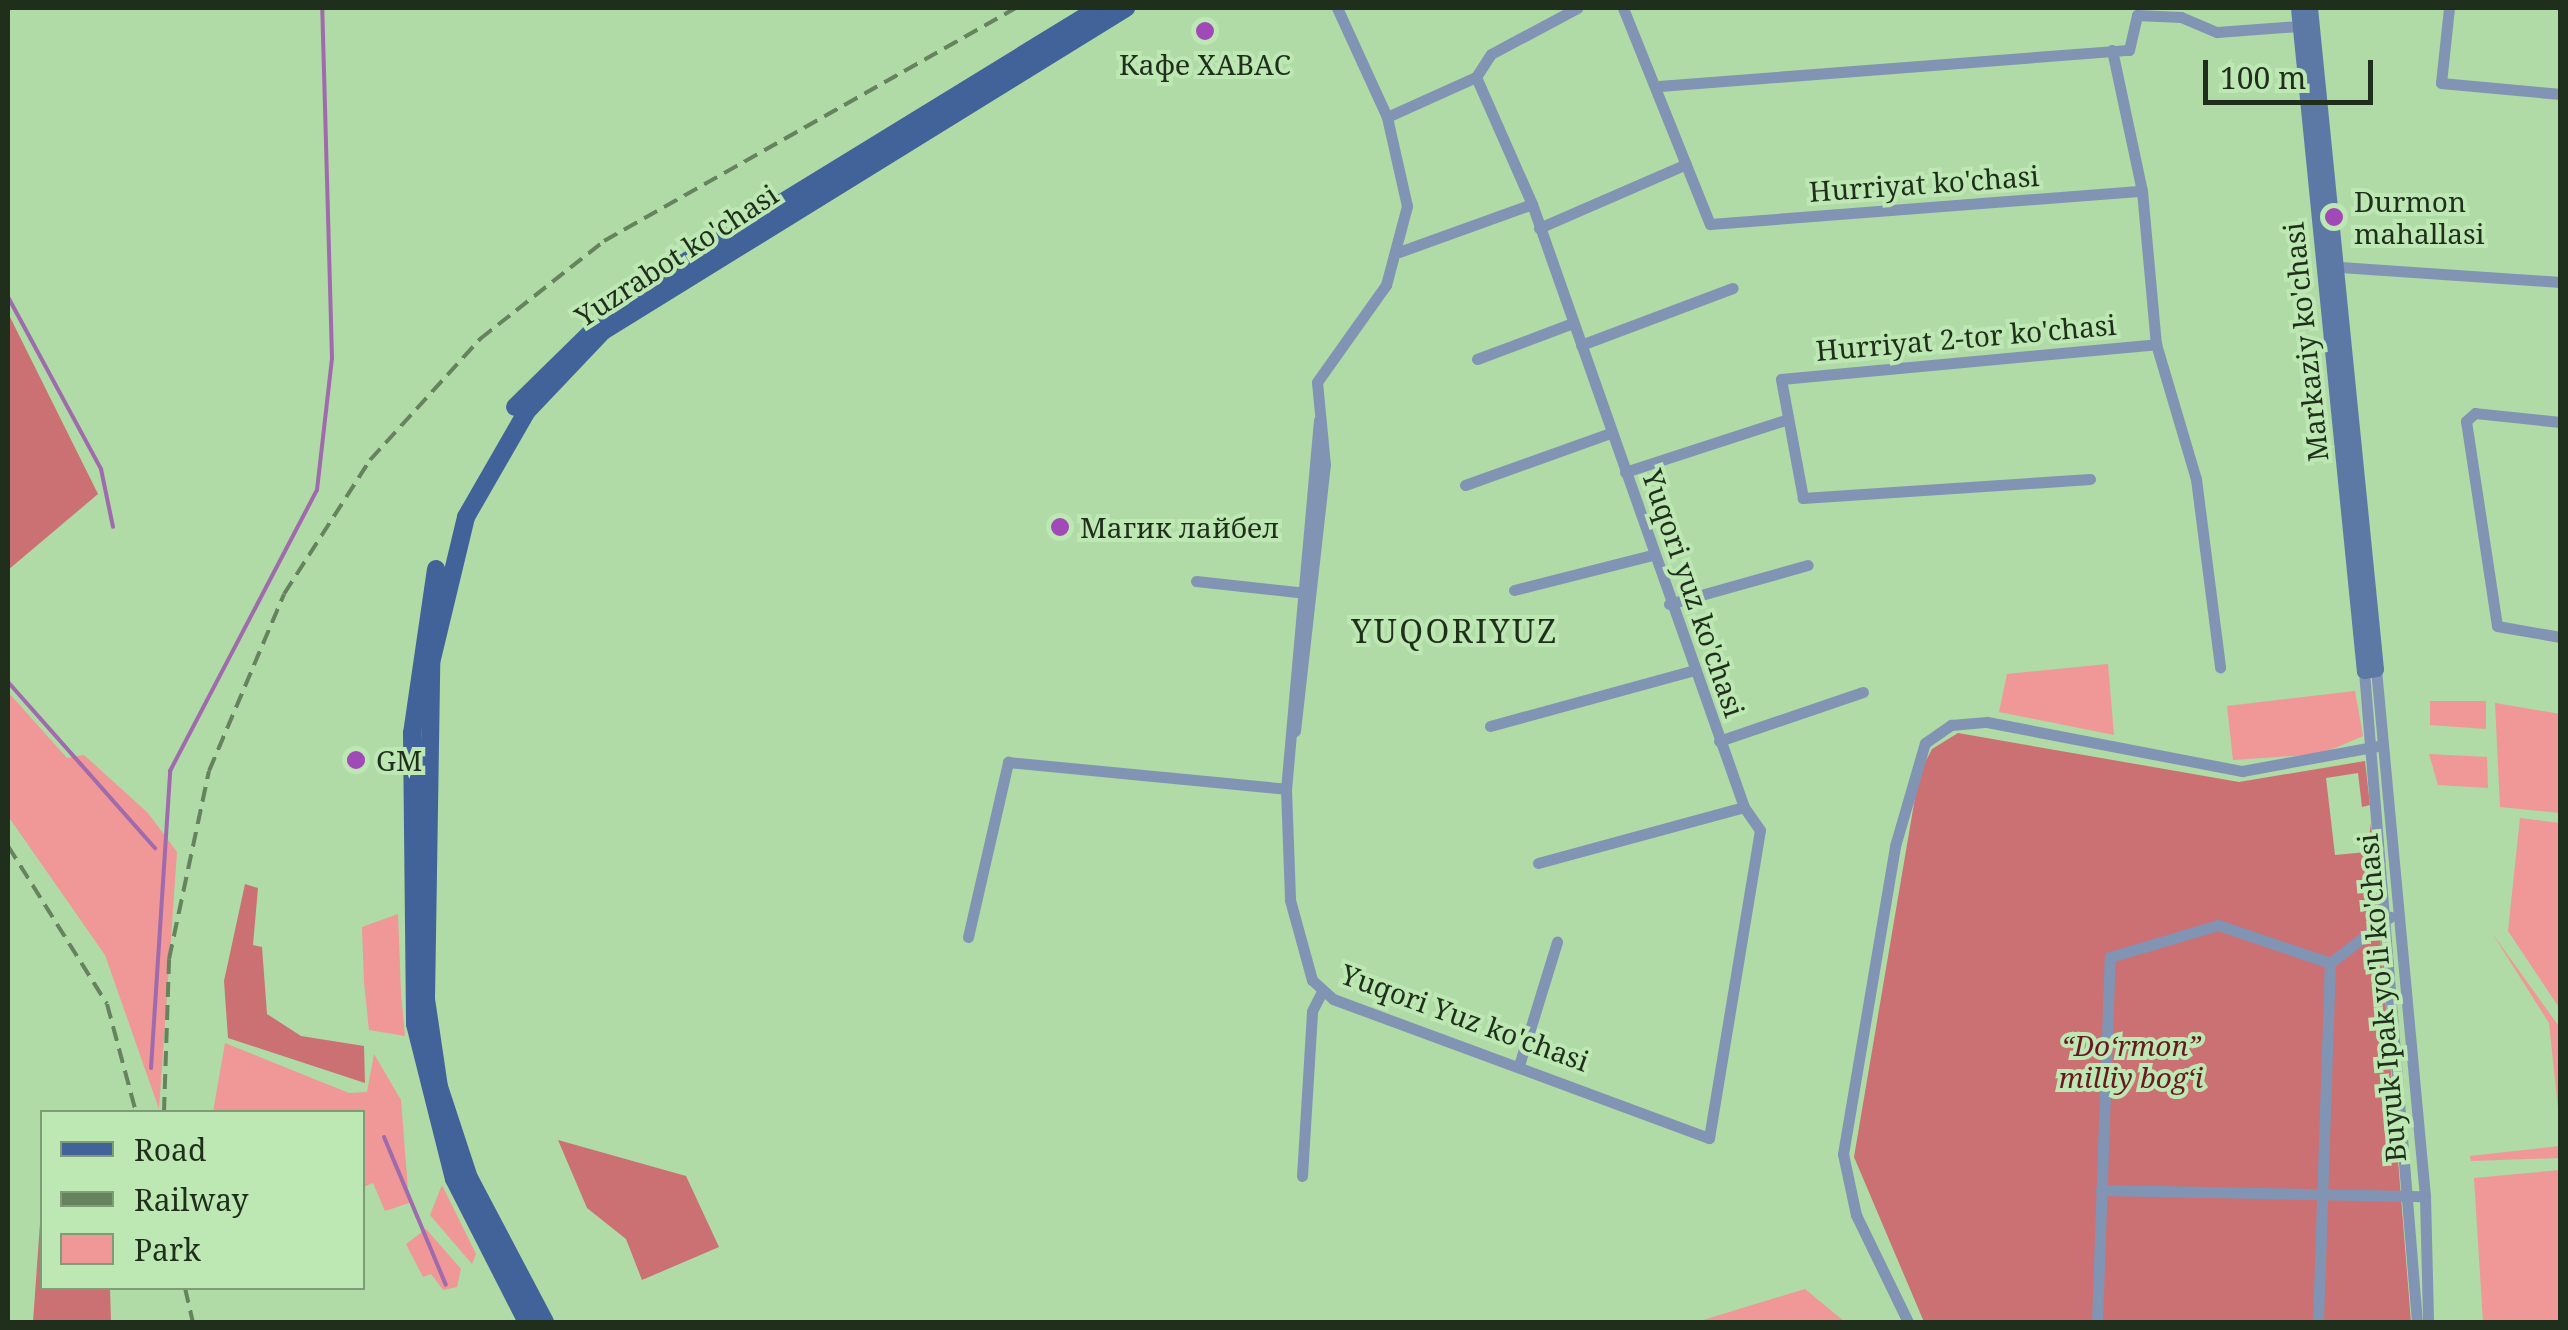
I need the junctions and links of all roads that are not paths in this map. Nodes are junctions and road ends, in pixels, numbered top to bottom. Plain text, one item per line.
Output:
1 (1099, 8) edge
2 (1126, 8) edge
3 (1337, 8) edge
4 (1577, 8) edge
5 (1624, 8) edge
6 (2298, 8) edge
7 (2310, 8) edge
8 (2449, 8) edge
9 (2306, 26) junction
10 (2112, 50) junction
11 (1476, 77) junction
12 (1659, 86) junction
13 (2560, 94) edge
14 (1387, 117) junction
15 (1686, 164) junction
16 (2142, 191) junction
17 (1532, 204) junction
18 (1539, 228) junction
19 (1399, 252) junction
20 (2340, 267) junction
21 (2322, 268) junction
22 (2560, 282) edge
23 (1732, 288) dead end
24 (1573, 323) junction
25 (2156, 344) junction
26 (1582, 345) junction
27 (1477, 359) dead end
28 (2344, 398) junction
29 (1788, 419) junction
30 (1319, 420) junction
31 (2560, 422) edge
32 (1610, 433) junction
33 (1625, 472) junction
34 (2090, 479) dead end
35 (1465, 485) dead end
36 (1652, 555) junction
37 (1808, 565) dead end
38 (1196, 581) dead end
39 (1514, 590) dead end
40 (1299, 592) junction
41 (1315, 594) junction
42 (1669, 604) junction
43 (2560, 636) edge
44 (2220, 667) dead end
45 (1694, 670) junction
46 (2370, 670) joint
47 (1863, 692) dead end
48 (1490, 726) dead end
49 (1719, 741) junction
50 (2377, 746) junction
51 (1290, 750) junction
52 (1286, 789) junction
53 (1744, 806) junction
54 (1538, 863) dead end
55 (2393, 916) junction
56 (968, 937) dead end
57 (1557, 942) dead end
58 (2330, 964) junction
59 (1322, 991) junction
60 (1520, 1062) junction
61 (1709, 1138) joint
62 (1302, 1176) dead end
63 (2102, 1190) junction
64 (2325, 1191) junction
65 (2419, 1196) junction
66 (501, 1267) junction
67 (527, 1322) edge
68 (545, 1322) edge
69 (1908, 1322) edge
70 (2097, 1322) edge
71 (2318, 1322) edge
72 (2417, 1322) edge
73 (2428, 1322) edge

1 - 66 main road, Yuzrabot ko'chasi
2 - 66 main road, Yuzrabot ko'chasi
3 - 14 street, Yuqori Yuz ko'chasi
4 - 11 street
5 - 12 street
6 - 9 street, Markaziy ko'chasi
7 - 9 street, Markaziy ko'chasi
8 - 13 street
9 - 10 street
9 - 20 street, Markaziy ko'chasi
9 - 21 street, Markaziy ko'chasi
10 - 12 street
10 - 16 street
11 - 14 street
11 - 17 street, Yuqori yuz ko'chasi
12 - 15 street
14 - 19 street, Yuqori Yuz ko'chasi
15 - 16 street, Hurriyat ko'chasi
15 - 18 street
16 - 25 street
17 - 18 street, Yuqori yuz ko'chasi
17 - 19 street
18 - 24 street, Yuqori yuz ko'chasi
19 - 30 street, Yuqori Yuz ko'chasi
20 - 21 street
20 - 22 street
20 - 28 street, Markaziy ko'chasi
21 - 28 street, Markaziy ko'chasi
23 - 26 street
24 - 26 street, Yuqori yuz ko'chasi
24 - 27 street
25 - 29 street, Hurriyat 2-tor ko'chasi
25 - 44 street
26 - 32 street, Yuqori yuz ko'chasi
28 - 46 street, Markaziy ko'chasi
29 - 33 street
29 - 34 street
30 - 40 street, Yuqori Yuz ko'chasi
30 - 41 street, Yuqori Yuz ko'chasi
31 - 43 street
32 - 33 street, Yuqori yuz ko'chasi
32 - 35 street
33 - 36 street, Yuqori yuz ko'chasi
36 - 39 street
36 - 42 street, Yuqori yuz ko'chasi
37 - 42 street
38 - 40 street
40 - 41 street
40 - 51 street, Yuqori Yuz ko'chasi
41 - 51 street, Yuqori Yuz ko'chasi
42 - 45 street, Yuqori yuz ko'chasi
45 - 48 street
45 - 49 street, Yuqori yuz ko'chasi
46 - 50 street, Buyuk Ipak yo'li ko'chasi
47 - 49 street
49 - 53 street, Yuqori yuz ko'chasi
50 - 55 street, Buyuk Ipak yo'li ko'chasi
50 - 69 street
51 - 52 street, Yuqori Yuz ko'chasi
52 - 56 street
52 - 59 street, Yuqori Yuz ko'chasi
53 - 54 street
53 - 61 street, Yuqori yuz ko'chasi
55 - 58 street
55 - 65 street, Buyuk Ipak yo'li ko'chasi
57 - 60 street
58 - 63 street
58 - 64 street
59 - 60 street, Yuqori Yuz ko'chasi
59 - 62 street
60 - 61 street, Yuqori Yuz ko'chasi
63 - 64 street
63 - 70 street
64 - 65 street
64 - 71 street
65 - 72 street, Buyuk Ipak yo'li ko'chasi
65 - 73 street, Buyuk Ipak yo'li ko'chasi
66 - 67 main road, Yuzrabot ko'chasi
66 - 68 main road, Yuzrabot ko'chasi

